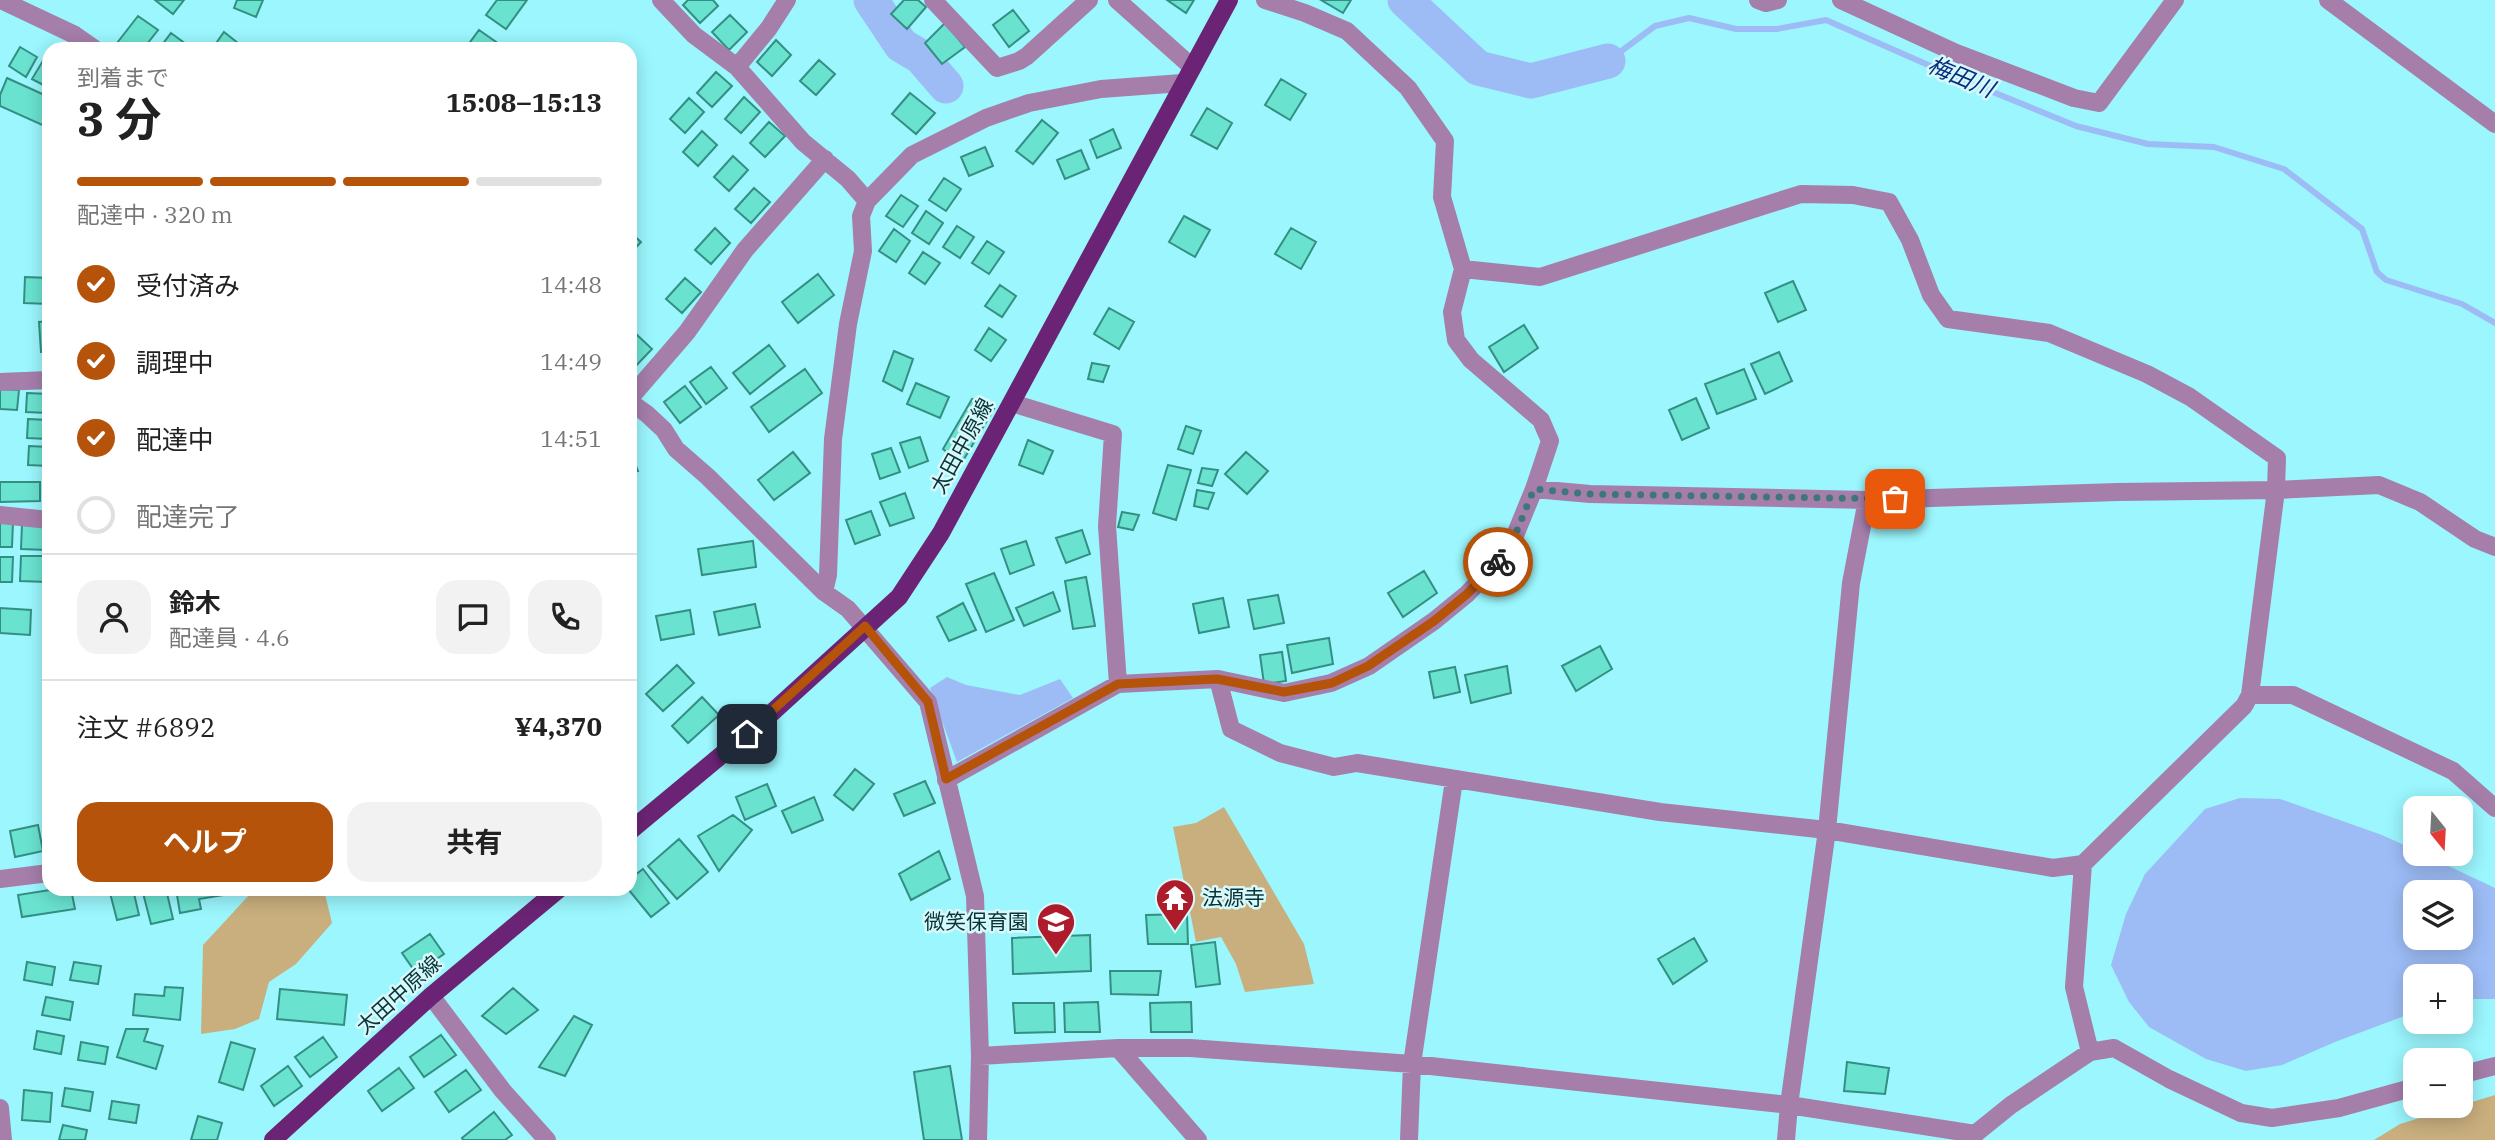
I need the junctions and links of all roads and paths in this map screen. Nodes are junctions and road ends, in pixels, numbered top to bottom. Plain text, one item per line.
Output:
1 (1, 0) edge
2 (661, 0) edge
3 (787, 0) edge
4 (933, 0) edge
5 (1089, 0) edge
6 (1117, 0) edge
7 (1229, 0) edge
8 (1265, 0) edge
9 (1758, 0) edge
10 (1778, 0) edge
11 (1841, 0) edge
12 (2175, 0) edge
13 (2328, 0) edge
14 (85, 42) edge
15 (737, 67) junction
16 (1192, 67) junction
17 (1182, 83) junction
18 (2495, 124) edge
19 (825, 159) junction
20 (867, 201) junction
21 (1463, 269) junction
22 (42, 380) edge
23 (0, 382) edge
24 (637, 392) edge
25 (1012, 402) junction
26 (637, 406) edge
27 (1534, 489) junction
28 (2276, 490) junction
29 (1867, 500) junction
30 (0, 515) edge
31 (42, 519) edge
32 (2495, 547) edge
33 (824, 592) junction
34 (865, 626) junction
35 (1217, 679) junction
36 (1118, 684) junction
37 (2250, 695) junction
38 (946, 779) junction
39 (1454, 780) junction
40 (2495, 808) edge
41 (637, 825) edge
42 (1827, 830) junction
43 (2083, 864) junction
44 (42, 874) edge
45 (0, 879) edge
46 (551, 896) edge
47 (431, 996) junction
48 (1118, 1048) junction
49 (2090, 1052) junction
50 (980, 1056) junction
51 (1412, 1065) junction
52 (2495, 1066) edge
53 (2473, 1072) edge
54 (2403, 1090) edge
55 (1789, 1105) junction
56 (0, 1108) edge
57 (1974, 1137) edge
58 (3, 1140) edge
59 (273, 1140) edge
60 (547, 1140) edge
61 (978, 1140) edge
62 (1198, 1140) edge
63 (1409, 1140) edge
64 (1786, 1140) edge

1 - 14 street
2 - 15 street
3 - 15 street
4 - 5 street
6 - 16 street
7 - 16 main road, 太田中原線
8 - 21 street
9 - 10 street
11 - 12 street
13 - 18 street
15 - 19 street
16 - 17 main road, 太田中原線
17 - 20 street
17 - 25 main road, 太田中原線
19 - 20 street
19 - 24 street
20 - 33 street
21 - 27 street
21 - 28 street
22 - 23 street
25 - 34 main road, 太田中原線
25 - 36 street
26 - 33 street
27 - 29 street
27 - 35 street
28 - 29 street
28 - 32 street
28 - 37 street
29 - 42 street
30 - 31 street
33 - 34 street
34 - 38 street
34 - 41 main road, 太田中原線
35 - 36 street
35 - 39 street
36 - 38 street
37 - 40 street
37 - 43 street
38 - 50 street
39 - 42 street
39 - 51 street
42 - 43 street
42 - 55 street
43 - 49 street
44 - 45 street
46 - 47 main road, 太田中原線
47 - 59 main road, 太田中原線
47 - 60 street
48 - 50 street
48 - 51 street
48 - 62 street
49 - 54 street
49 - 57 street
50 - 61 street
51 - 55 street
51 - 63 street
52 - 53 street
55 - 57 street
55 - 64 street
56 - 58 street

